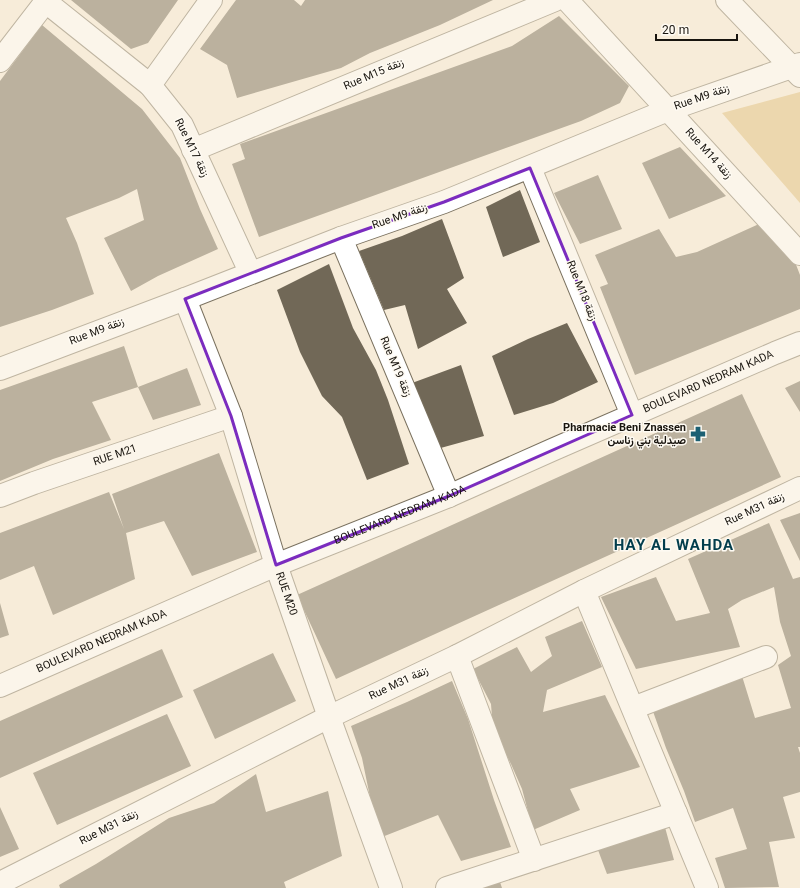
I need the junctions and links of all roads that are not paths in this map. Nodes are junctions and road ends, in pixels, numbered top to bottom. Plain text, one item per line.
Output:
1 (211, 0) edge
2 (555, 0) edge
3 (567, 0) edge
4 (727, 0) edge
5 (47, 1) edge
6 (4, 49) edge
7 (797, 69) edge
8 (150, 84) junction
9 (668, 110) junction
10 (193, 150) junction
11 (530, 168) junction
12 (341, 238) junction
13 (800, 254) edge
14 (250, 272) junction
15 (185, 299) junction
16 (800, 343) edge
17 (0, 369) edge
18 (632, 415) junction
19 (231, 416) junction
20 (800, 488) edge
21 (0, 496) edge
22 (449, 496) junction
23 (276, 565) junction
24 (584, 590) junction
25 (457, 656) junction
26 (766, 657) dead end
27 (0, 686) edge
28 (633, 708) junction
29 (328, 717) junction
30 (676, 813) junction
31 (534, 860) junction
32 (0, 883) edge
33 (391, 888) edge
34 (448, 888) edge
35 (707, 888) edge

1 - 8 street
2 - 10 street, Rue M15 زنقة
3 - 9 street, Rue M14 زنقة
4 - 7 street
5 - 6 street
5 - 8 street, Rue M17 زنقة
7 - 9 street, Rue M9 زنقة
8 - 10 street, Rue M17 زنقة
9 - 11 street, Rue M9 زنقة
9 - 13 street, Rue M14 زنقة
10 - 14 street, Rue M17 زنقة
11 - 12 street, Rue M9 زنقة
11 - 18 street, Rue M18 زنقة
12 - 14 street, Rue M9 زنقة
12 - 22 street, Rue M19 زنقة
14 - 15 street, Rue M9 زنقة
15 - 17 street, Rue M9 زنقة
15 - 19 street, RUE M20
16 - 18 street, BOULEVARD NEDRAM KADA
18 - 22 street, BOULEVARD NEDRAM KADA
19 - 21 street, RUE M21
19 - 23 street, RUE M20
20 - 24 street, Rue M31 زنقة
22 - 23 street, BOULEVARD NEDRAM KADA
23 - 27 street, BOULEVARD NEDRAM KADA
23 - 29 street, RUE M20
24 - 25 street, Rue M31 زنقة
24 - 28 street
25 - 29 street, Rue M31 زنقة
25 - 31 street
26 - 28 street
28 - 30 street
29 - 32 street, Rue M31 زنقة
29 - 33 street, RUE M20
30 - 31 street
30 - 35 street
31 - 34 street

